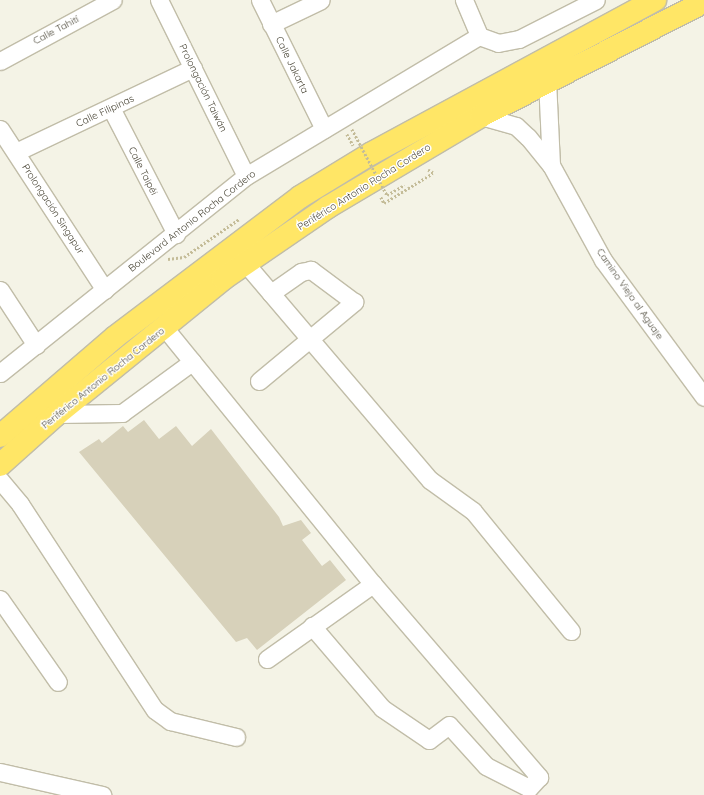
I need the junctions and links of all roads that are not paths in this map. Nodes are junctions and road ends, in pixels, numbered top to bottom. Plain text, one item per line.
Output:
1 (113, 0) edge
2 (159, 0) edge
3 (260, 0) edge
4 (321, 0) edge
5 (464, 0) edge
6 (596, 0) edge
7 (654, 0) edge
8 (704, 2) edge
9 (271, 24) junction
10 (479, 36) junction
11 (0, 61) edge
12 (193, 68) junction
13 (547, 80) junction
14 (110, 108) junction
15 (481, 116) junction
16 (0, 129) edge
17 (324, 129) junction
18 (16, 152) junction
19 (551, 165) junction
20 (246, 176) junction
21 (176, 234) junction
22 (246, 264) junction
23 (0, 290) edge
24 (105, 290) junction
25 (271, 293) junction
26 (164, 327) junction
27 (309, 338) junction
28 (36, 345) junction
29 (192, 362) junction
30 (0, 373) edge
31 (259, 382) dead end
32 (704, 397) edge
33 (57, 414) junction
34 (0, 436) edge
35 (0, 465) edge
36 (0, 480) edge
37 (373, 584) junction
38 (0, 599) edge
39 (312, 626) junction
40 (571, 631) dead end
41 (267, 659) dead end
42 (58, 682) dead end
43 (236, 737) dead end
44 (0, 772) edge
45 (102, 795) edge

1 - 11 street, Calle Tahití
2 - 12 street, Prolongación Taiwán
3 - 9 street, Calle Jakarta
4 - 9 street
5 - 10 street
6 - 10 street
7 - 34 highway, Periférico Antonio Rocha Cordero
8 - 13 highway, Periférico Antonio Rocha Cordero
9 - 17 street, Calle Jakarta
10 - 17 street, Boulevard Antonio Rocha Cordero
12 - 14 street, Calle Filipinas
12 - 20 street, Prolongación Taiwán
13 - 15 highway, Periférico Antonio Rocha Cordero
13 - 19 street, Camino Viejo al Aguaje
14 - 18 street, Calle Filipinas
14 - 21 street, Calle Taipéi
15 - 19 street, Camino Viejo al Aguaje
15 - 22 highway, Periférico Antonio Rocha Cordero
16 - 18 street, Prolongación Singapur
17 - 20 street, Boulevard Antonio Rocha Cordero
18 - 24 street, Prolongación Singapur
19 - 32 street, Camino Viejo al Aguaje
20 - 21 street, Boulevard Antonio Rocha Cordero
21 - 24 street, Boulevard Antonio Rocha Cordero
22 - 25 street
22 - 26 highway, Periférico Antonio Rocha Cordero
23 - 28 street
24 - 28 street, Boulevard Antonio Rocha Cordero
25 - 27 street
25 - 27 street
26 - 29 street
26 - 33 highway, Periférico Antonio Rocha Cordero
27 - 31 street
27 - 40 street
28 - 30 street, Boulevard Antonio Rocha Cordero
29 - 33 street
29 - 37 street
33 - 35 highway, Periférico Antonio Rocha Cordero
36 - 43 street
37 - 39 street
37 - 39 street
38 - 42 street
39 - 41 street
44 - 45 street

